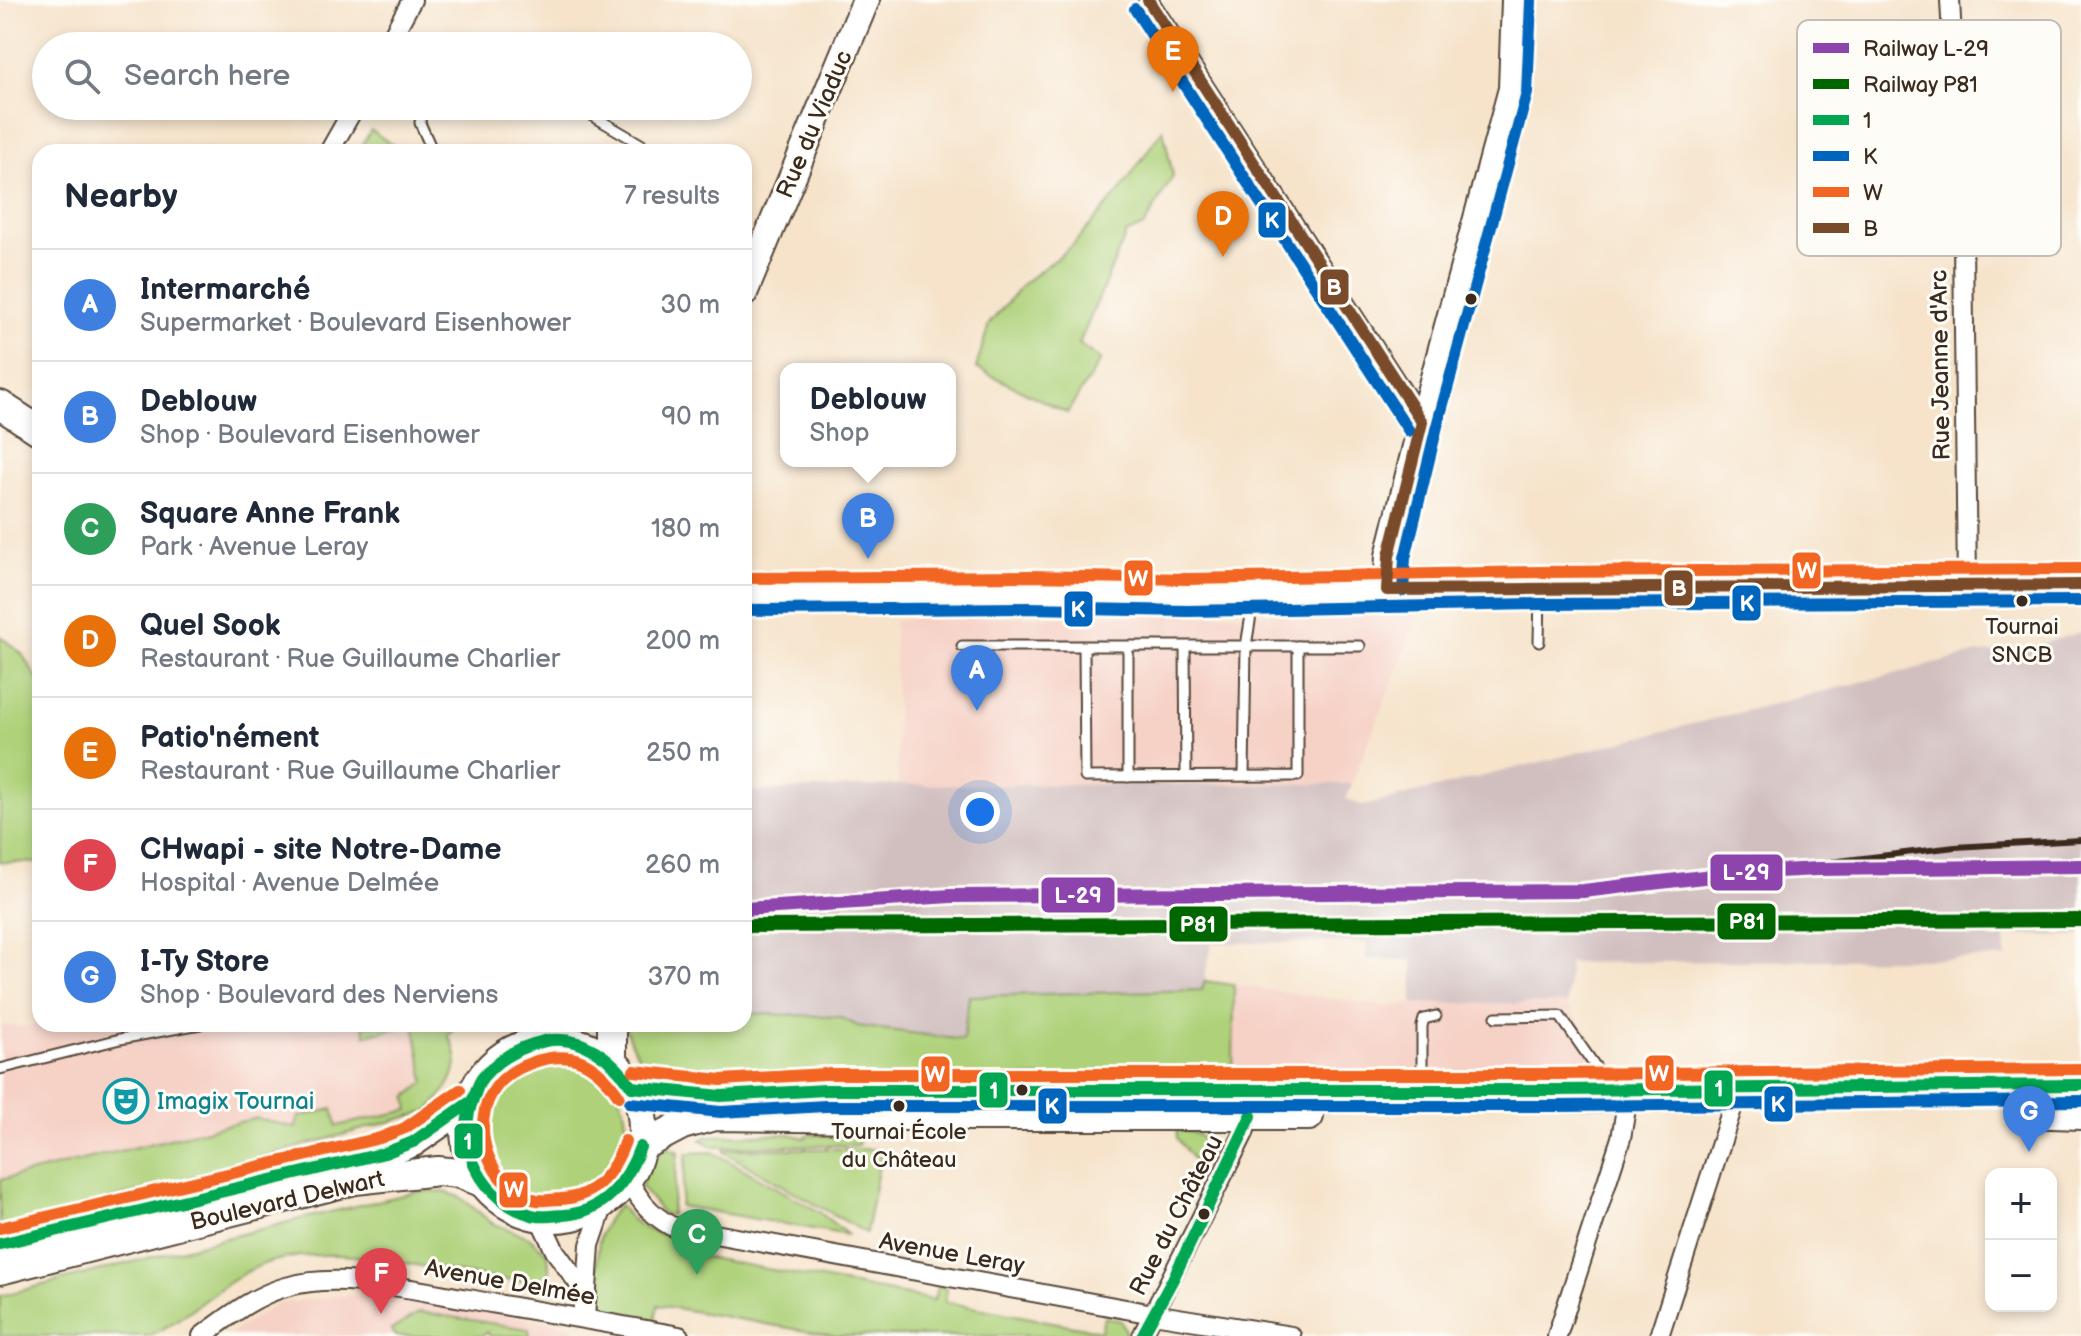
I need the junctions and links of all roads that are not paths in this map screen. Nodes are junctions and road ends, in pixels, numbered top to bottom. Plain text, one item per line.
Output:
1 (412, 0) edge
2 (866, 0) edge
3 (1148, 0) edge
4 (1515, 0) edge
5 (1950, 0) edge
6 (1951, 20) edge
7 (395, 32) edge
8 (347, 120) edge
9 (420, 120) edge
10 (600, 120) edge
11 (334, 144) edge
12 (429, 144) edge
13 (641, 144) edge
14 (1963, 256) edge
15 (752, 267) edge
16 (0, 405) edge
17 (1422, 422) junction
18 (32, 426) edge
19 (1967, 585) junction
20 (2081, 585) edge
21 (1540, 588) junction
22 (1387, 590) junction
23 (752, 594) edge
24 (1255, 594) junction
25 (1539, 642) dead end
26 (962, 646) dead end
27 (1246, 646) junction
28 (1298, 646) junction
29 (1360, 646) dead end
30 (1084, 647) junction
31 (1185, 647) junction
32 (1128, 648) junction
33 (1186, 776) junction
34 (1244, 776) junction
35 (1128, 777) junction
36 (1436, 1016) dead end
37 (1496, 1017) dead end
38 (157, 1032) edge
39 (564, 1032) edge
40 (612, 1032) edge
41 (612, 1061) junction
42 (0, 1069) edge
43 (1602, 1076) dead end
44 (1422, 1077) dead end
45 (2081, 1085) edge
46 (632, 1087) junction
47 (2081, 1093) edge
48 (721, 1096) junction
49 (1736, 1102) junction
50 (469, 1103) junction
51 (1251, 1106) junction
52 (1627, 1106) junction
53 (2081, 1115) edge
54 (640, 1147) junction
55 (628, 1177) junction
56 (481, 1182) junction
57 (605, 1201) junction
58 (539, 1217) junction
59 (0, 1244) edge
60 (0, 1270) edge
61 (1153, 1314) junction
62 (582, 1327) edge
63 (202, 1336) edge
64 (679, 1336) edge
65 (1142, 1336) edge
66 (1291, 1336) edge
67 (1557, 1336) edge
68 (1659, 1336) edge

1 - 7 street
2 - 15 street, Rue du Viaduc
3 - 17 street
4 - 17 street
5 - 6 street, Rue Jeanne d'Arc
8 - 11 street
9 - 12 lane
10 - 13 lane
14 - 19 street, Rue Jeanne d'Arc
16 - 18 main road
17 - 22 street
19 - 20 street
19 - 21 street
21 - 22 street
21 - 25 lane
22 - 24 street
23 - 24 street
24 - 27 lane
26 - 30 lane
27 - 28 lane
27 - 31 lane
27 - 34 lane
28 - 29 lane
28 - 34 lane
30 - 32 lane
30 - 35 lane
31 - 32 lane
31 - 33 lane
32 - 35 lane
33 - 34 lane
33 - 35 lane
36 - 44 lane
37 - 43 lane
38 - 42 lane
39 - 41 main road
39 - 50 main road
40 - 41 main road
41 - 46 main road
45 - 48 lane
46 - 48 main road
46 - 54 main road
47 - 49 main road
48 - 51 main road
49 - 52 main road
49 - 53 main road
49 - 68 street
50 - 56 main road
50 - 59 main road, Boulevard Delwart
51 - 52 main road
51 - 54 main road
51 - 61 street, Rue du Château
52 - 67 street
54 - 55 main road
55 - 57 main road
55 - 61 street, Avenue Leray
56 - 58 main road
56 - 60 main road, Boulevard Delwart
57 - 58 main road
57 - 62 street
58 - 62 street
61 - 65 street, Rue du Château
61 - 66 street, Avenue Leray
62 - 63 street, Avenue Delmée
62 - 64 street, Avenue Delmée

